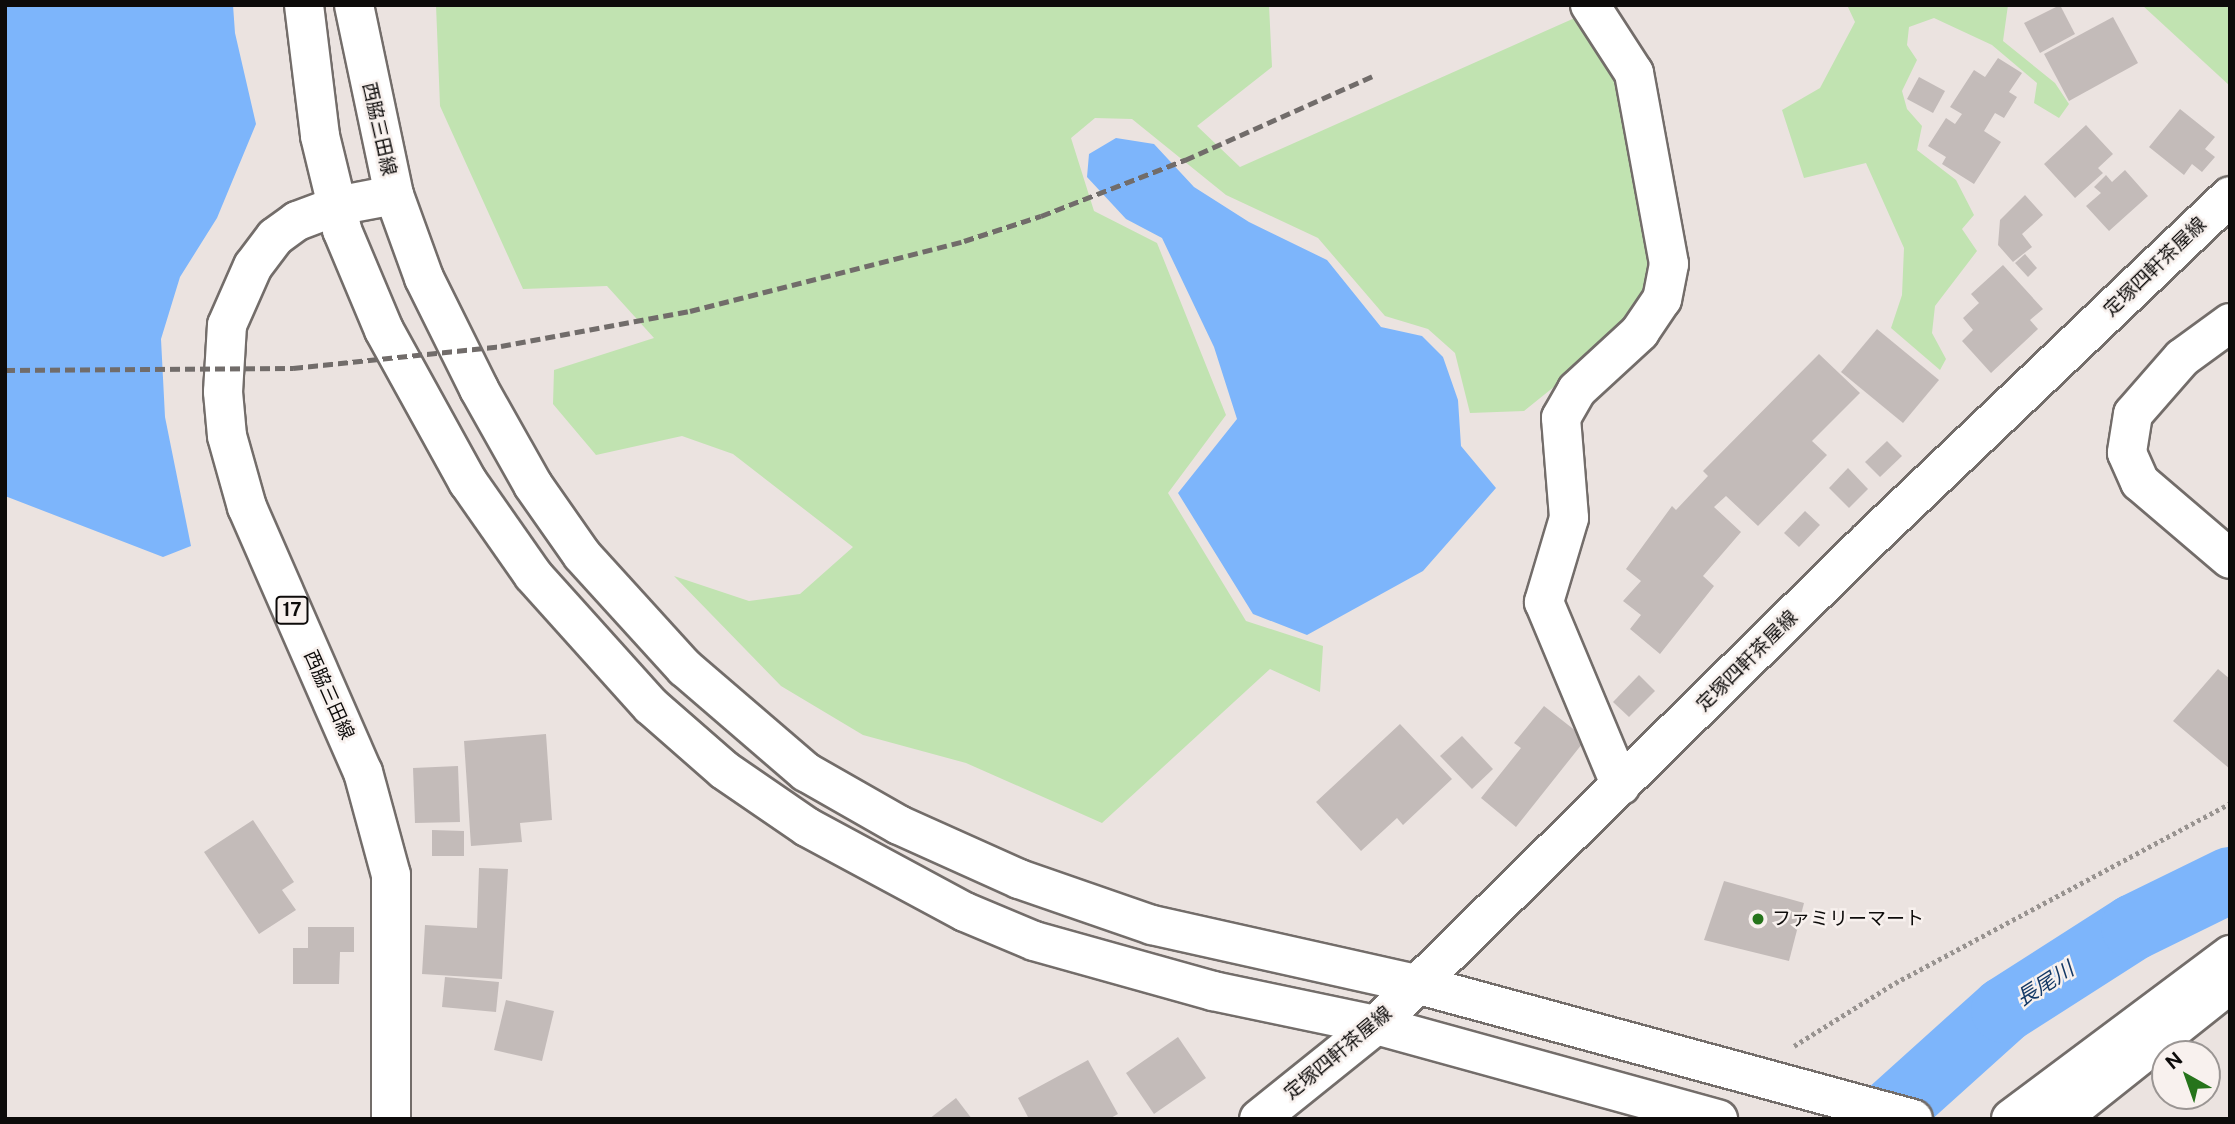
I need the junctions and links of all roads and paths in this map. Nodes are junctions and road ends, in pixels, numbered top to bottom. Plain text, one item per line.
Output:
1 (304, 5) edge
2 (354, 5) edge
3 (1590, 5) edge
4 (394, 195) junction
5 (2230, 196) edge
6 (337, 206) junction
7 (2230, 323) edge
8 (2230, 559) edge
9 (1621, 786) junction
10 (2230, 803) edge
11 (2230, 955) edge
12 (1416, 984) junction
13 (2230, 984) edge
14 (1376, 1025) junction
15 (1750, 1072) junction
16 (1716, 1118) edge
17 (391, 1119) edge
18 (1259, 1119) edge
19 (1913, 1119) edge
20 (2011, 1119) edge
21 (2060, 1119) edge

1 - 6 street
2 - 4 street, 西脇三田線
3 - 9 street
4 - 6 street, 西脇三田線 / 17
4 - 12 street
5 - 9 street, 定塚四軒茶屋線
6 - 14 street
6 - 17 street, 西脇三田線 / 17
7 - 8 street
9 - 12 street, 定塚四軒茶屋線
10 - 15 path
11 - 20 street
12 - 14 street, 定塚四軒茶屋線
12 - 15 street
13 - 21 street
14 - 16 street
14 - 18 street, 定塚四軒茶屋線
15 - 19 street

